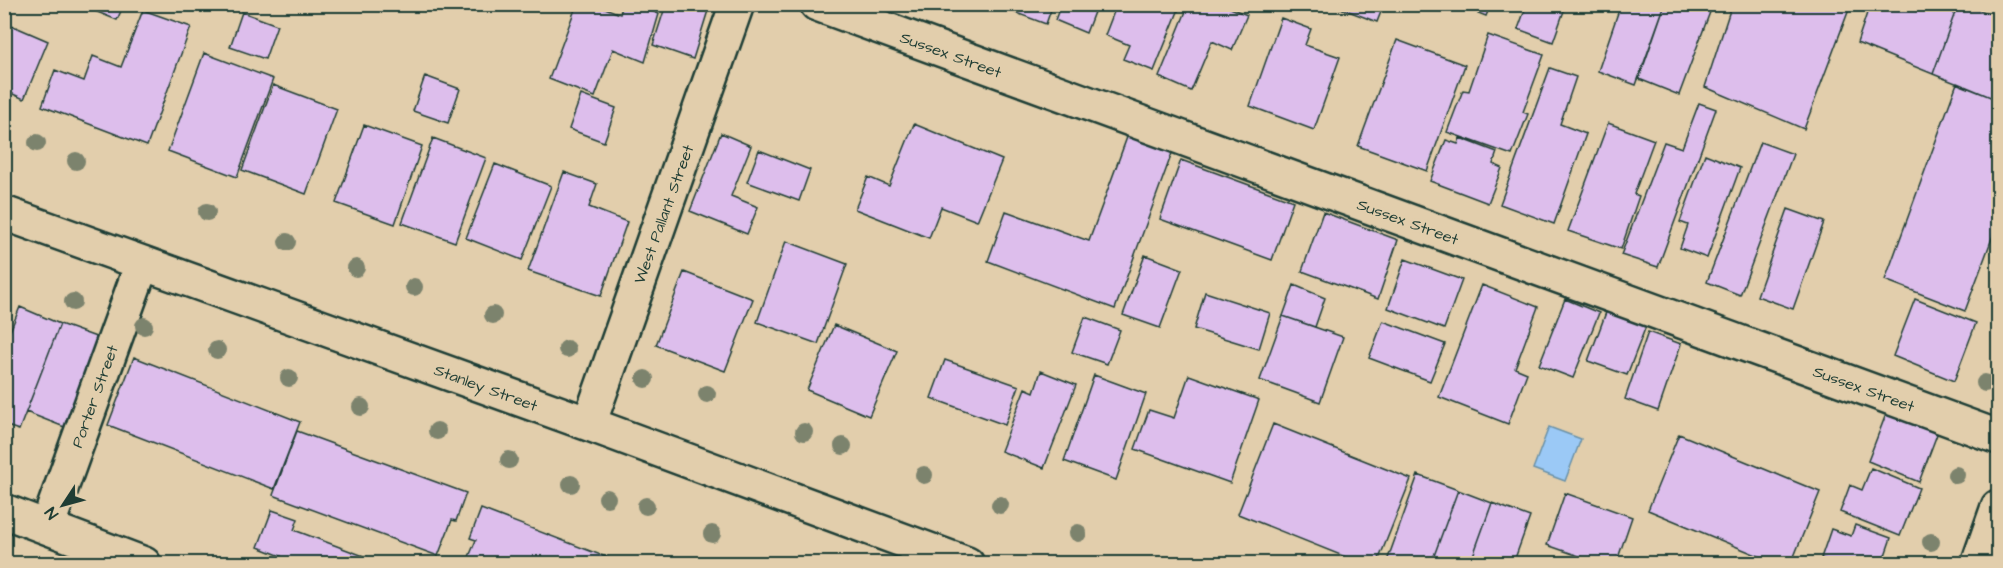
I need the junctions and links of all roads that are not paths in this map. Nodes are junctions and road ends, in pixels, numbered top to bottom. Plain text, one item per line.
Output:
1 (737, 4) edge
2 (817, 4) edge
3 (4, 213) edge
4 (141, 264) junction
5 (589, 424) junction
6 (1998, 437) edge
7 (1998, 507) edge
8 (4, 511) edge
9 (47, 527) junction
10 (144, 564) edge
11 (967, 564) edge
12 (1978, 564) edge

1 - 5 street, West Pallant Street
2 - 6 street, Sussex Street
3 - 4 street, Stanley Street
4 - 5 street, Stanley Street
4 - 9 street, Porter Street
5 - 11 street, Stanley Street
7 - 12 street
8 - 9 street
9 - 10 street

